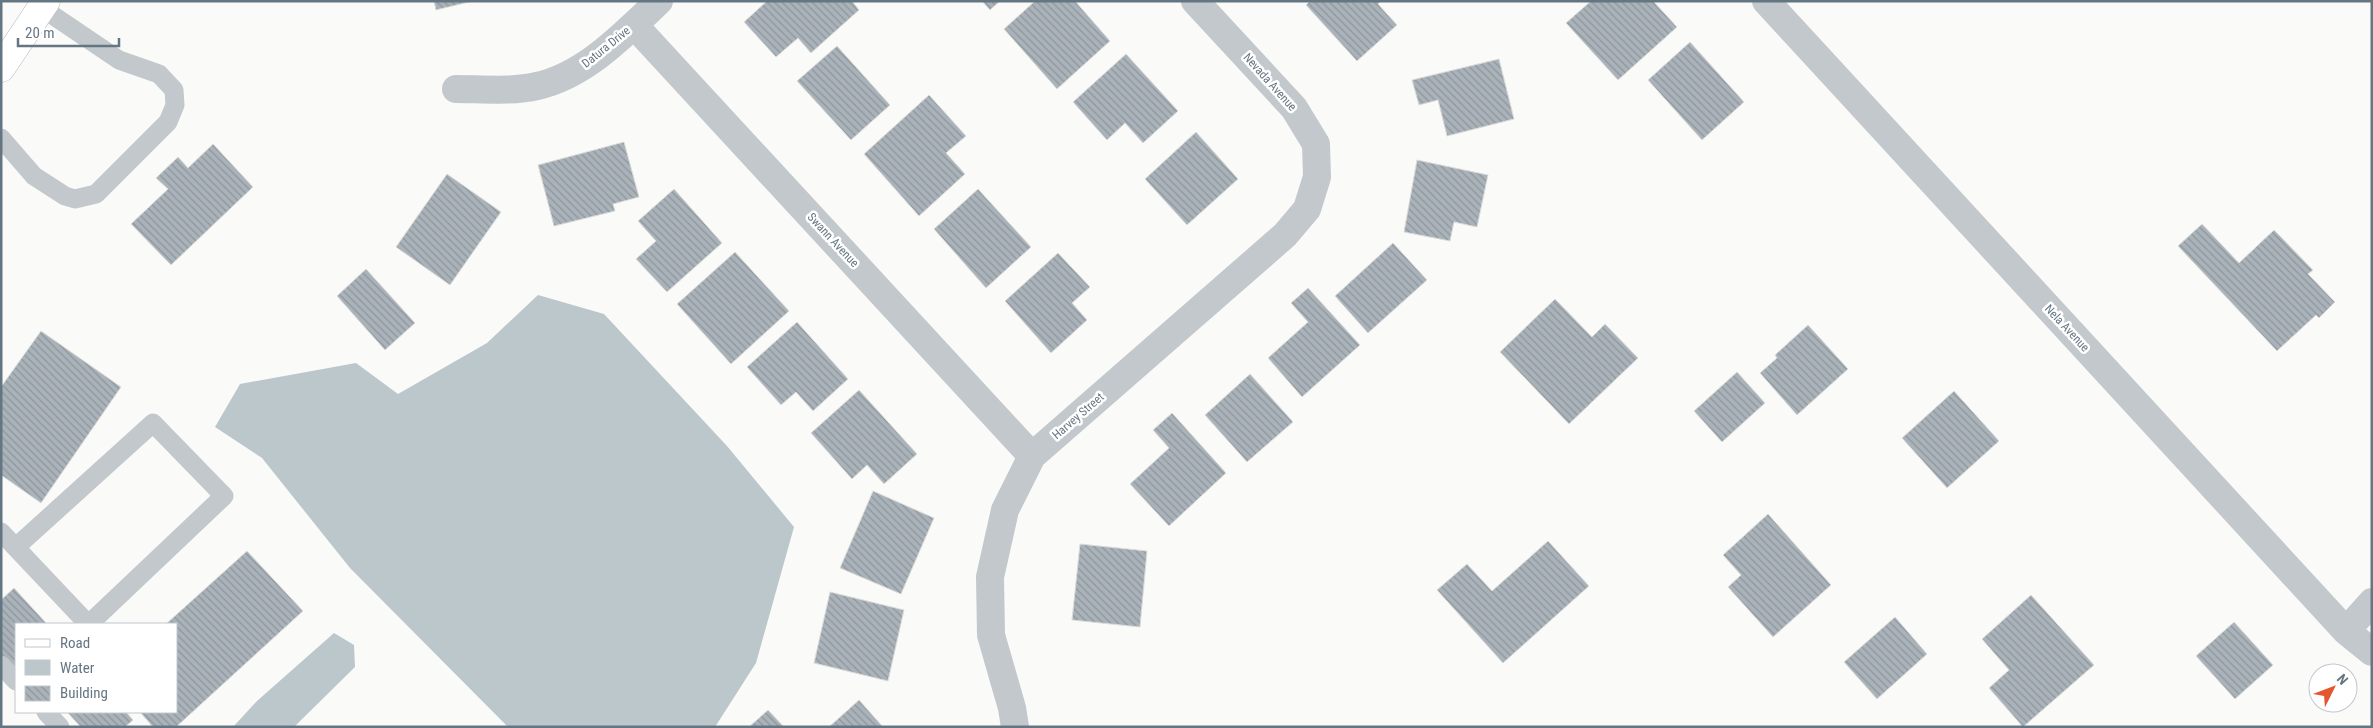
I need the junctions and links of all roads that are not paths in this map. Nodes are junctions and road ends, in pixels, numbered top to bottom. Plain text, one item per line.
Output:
1 (659, 1) edge
2 (1195, 1) edge
3 (1766, 1) edge
4 (44, 4) edge
5 (634, 25) junction
6 (1, 68) edge
7 (456, 89) dead end
8 (1, 138) edge
9 (1317, 177) joint
10 (1032, 456) junction
11 (1, 532) edge
12 (16, 548) junction
13 (2372, 602) edge
14 (88, 623) edge
15 (90, 623) edge
16 (2346, 631) junction
17 (2372, 652) edge
18 (1, 665) edge
19 (15, 680) edge
20 (47, 713) edge
21 (60, 727) edge
22 (1015, 727) edge

1 - 5 street, Datura Drive
2 - 9 street, Nevada Avenue
3 - 16 street, Nela Avenue
4 - 6 main road
4 - 8 lane
5 - 7 street, Datura Drive
5 - 10 street, Swann Avenue
9 - 10 street, Harvey Street
10 - 22 street, Harvey Street
11 - 12 lane
12 - 14 lane
12 - 15 lane
13 - 16 street
16 - 17 street, Nela Avenue
18 - 19 lane
20 - 21 lane

